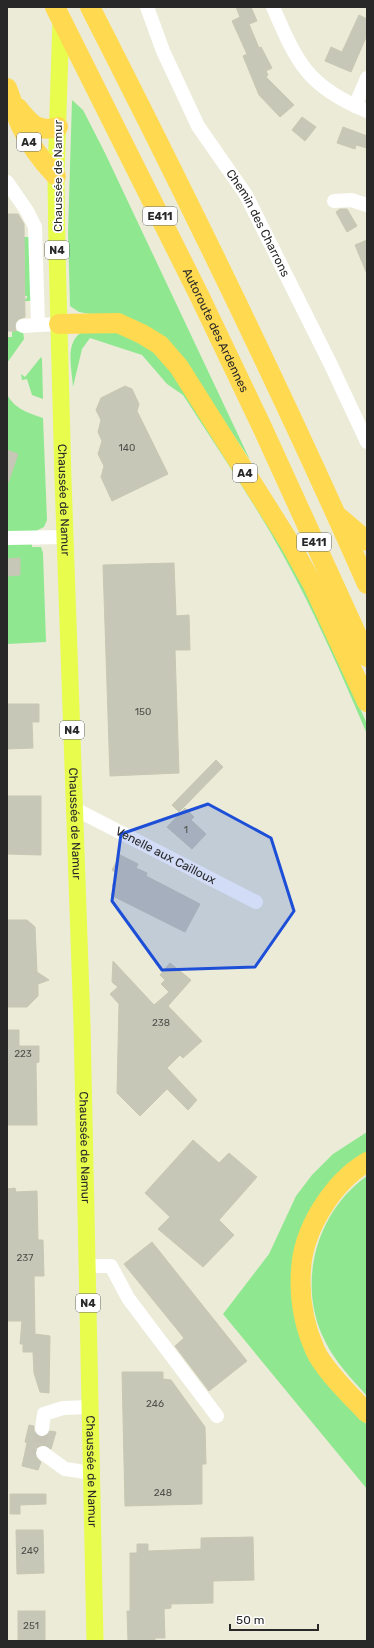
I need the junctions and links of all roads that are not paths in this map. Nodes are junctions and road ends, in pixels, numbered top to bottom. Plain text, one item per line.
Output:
1 (55, 7) edge
2 (62, 7) edge
3 (90, 7) edge
4 (147, 7) edge
5 (273, 7) edge
6 (367, 78) edge
7 (9, 95) edge
8 (361, 108) edge
9 (58, 134) junction
10 (56, 176) junction
11 (7, 182) edge
12 (334, 202) dead end
13 (367, 205) edge
14 (59, 324) junction
15 (38, 325) junction
16 (23, 326) dead end
17 (367, 442) edge
18 (337, 515) junction
19 (65, 537) junction
20 (7, 538) edge
21 (367, 541) edge
22 (367, 584) edge
23 (367, 657) edge
24 (367, 702) edge
25 (75, 808) junction
26 (256, 902) dead end
27 (367, 1162) edge
28 (87, 1266) junction
29 (90, 1407) junction
30 (367, 1413) edge
31 (217, 1416) dead end
32 (42, 1429) tunnel mouth
33 (43, 1453) dead end
34 (92, 1473) junction
35 (95, 1641) edge

1 - 23 highway, Autoroute des Ardennes / E411
2 - 9 main road, Chaussée de Namur / N4
3 - 18 highway, E411
4 - 17 street, Chemin des Charrons
5 - 8 street
6 - 8 street
7 - 9 highway, A4
7 - 10 highway, A4
9 - 10 main road, Chaussée de Namur / N4
10 - 14 main road, Chaussée de Namur / N4
11 - 15 street
12 - 13 street
14 - 15 street
14 - 19 main road, Chaussée de Namur / N4
14 - 24 highway, A4
15 - 16 street
18 - 21 highway
18 - 22 highway, E411
19 - 20 street
19 - 25 main road, Chaussée de Namur / N4
25 - 26 street, Venelle aux Cailloux
25 - 28 main road, Chaussée de Namur / N4
27 - 30 highway
28 - 29 main road, Chaussée de Namur / N4
28 - 31 street
29 - 32 street
29 - 34 main road, Chaussée de Namur / N4
33 - 34 street
34 - 35 main road, Chaussée de Namur / N4

